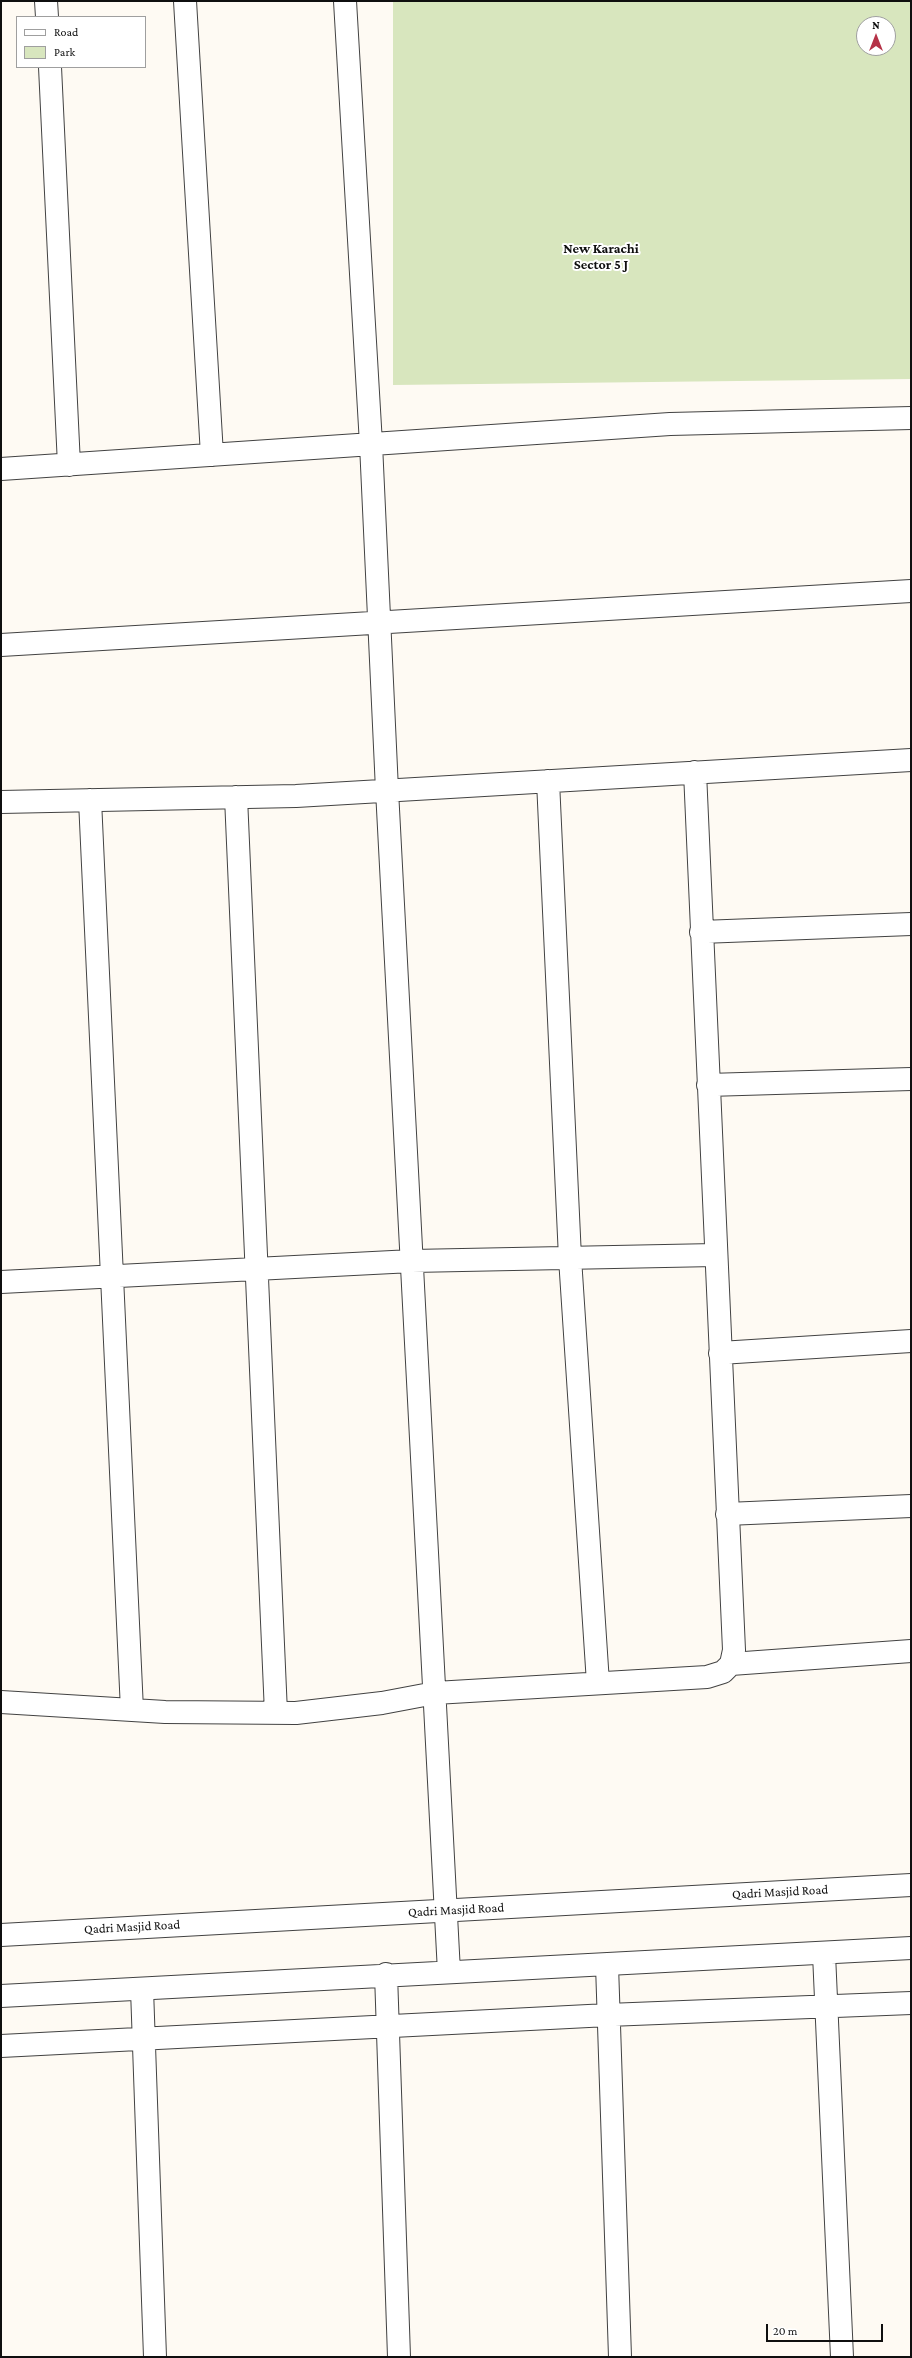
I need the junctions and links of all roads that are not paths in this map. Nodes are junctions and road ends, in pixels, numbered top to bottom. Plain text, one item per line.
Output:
1 (46, 1) edge
2 (185, 1) edge
3 (345, 1) edge
4 (47, 16) edge
5 (50, 68) edge
6 (911, 418) edge
7 (371, 444) junction
8 (212, 455) junction
9 (69, 465) junction
10 (1, 470) edge
11 (911, 591) edge
12 (379, 623) junction
13 (1, 644) edge
14 (911, 760) edge
15 (695, 772) junction
16 (548, 781) junction
17 (387, 790) junction
18 (236, 797) junction
19 (90, 800) junction
20 (1, 802) edge
21 (911, 924) edge
22 (701, 932) junction
23 (911, 1079) edge
24 (708, 1085) junction
25 (715, 1255) junction
26 (570, 1258) junction
27 (412, 1261) junction
28 (256, 1269) junction
29 (112, 1276) junction
30 (1, 1282) edge
31 (911, 1341) edge
32 (720, 1353) junction
33 (911, 1506) edge
34 (727, 1514) junction
35 (911, 1651) edge
36 (731, 1664) junction
37 (598, 1683) junction
38 (435, 1693) junction
39 (1, 1702) edge
40 (132, 1710) junction
41 (276, 1713) junction
42 (911, 1885) edge
43 (446, 1910) junction
44 (1, 1935) edge
45 (911, 1948) edge
46 (824, 1954) junction
47 (607, 1965) junction
48 (449, 1972) junction
49 (386, 1974) junction
50 (142, 1989) junction
51 (1, 1996) edge
52 (911, 2003) edge
53 (826, 2007) junction
54 (608, 2015) junction
55 (388, 2026) junction
56 (144, 2038) junction
57 (1, 2046) edge
58 (155, 2357) edge
59 (399, 2357) edge
60 (620, 2357) edge
61 (842, 2357) edge

1 - 4 street
2 - 8 street
3 - 7 street
5 - 9 street
6 - 7 street
7 - 8 street
7 - 12 street
8 - 9 street
9 - 10 street
11 - 12 street
12 - 13 street
12 - 17 street
14 - 15 street
15 - 16 street
15 - 22 street
16 - 17 street
16 - 26 street
17 - 18 street
17 - 27 street
18 - 19 street
18 - 28 street
19 - 20 street
19 - 29 street
21 - 22 street
22 - 24 street
23 - 24 street
24 - 25 street
25 - 26 street
25 - 32 street
26 - 27 street
26 - 37 street
27 - 28 street
27 - 38 street
28 - 29 street
28 - 41 street
29 - 30 street
29 - 40 street
31 - 32 street
32 - 34 street
33 - 34 street
34 - 36 street
35 - 36 street
36 - 37 street
37 - 38 street
38 - 41 street
38 - 43 street
39 - 40 street
40 - 41 street
42 - 43 street, Qadri Masjid Road
43 - 44 street, Qadri Masjid Road
43 - 48 street
45 - 46 street
46 - 47 street
46 - 53 street
47 - 48 street
47 - 54 street
48 - 49 street
49 - 50 street
49 - 55 street
50 - 51 street
50 - 56 street
52 - 53 street
53 - 54 street
53 - 61 street
54 - 55 street
54 - 60 street
55 - 56 street
55 - 59 street
56 - 57 street
56 - 58 street

